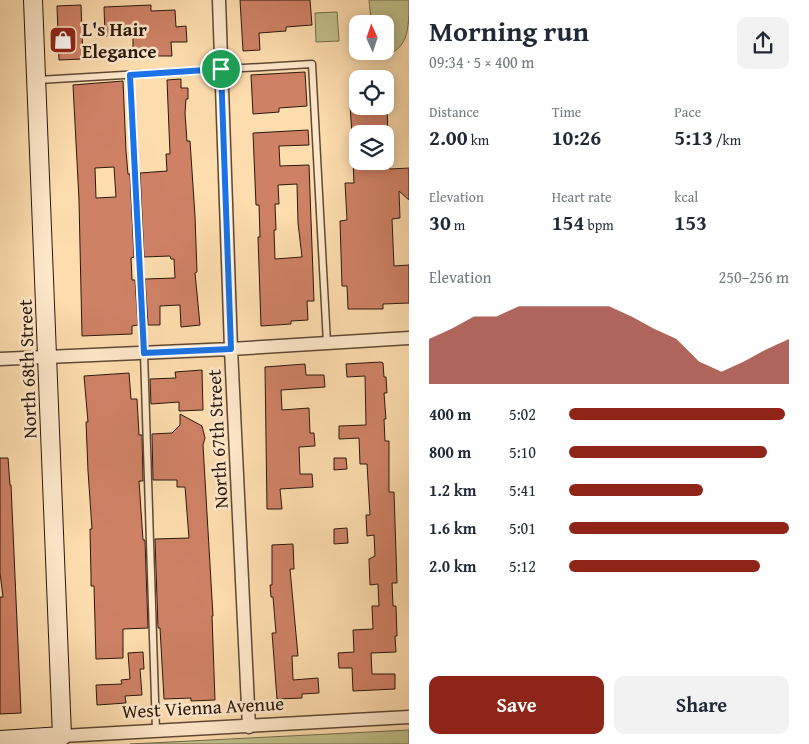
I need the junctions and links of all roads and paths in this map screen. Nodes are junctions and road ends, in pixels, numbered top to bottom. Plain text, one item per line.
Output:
1 (33, 0) edge
2 (219, 0) edge
3 (221, 69) junction
4 (130, 75) junction
5 (36, 80) junction
6 (409, 338) edge
7 (327, 343) junction
8 (231, 349) junction
9 (144, 353) junction
10 (48, 357) junction
11 (0, 359) edge
12 (409, 716) edge
13 (250, 727) junction
14 (156, 731) junction
15 (62, 736) junction
16 (0, 740) edge

1 - 5 street, North 68th Street
2 - 3 street, North 67th Street
3 - 4 lane
3 - 7 lane
3 - 8 street, North 67th Street
4 - 5 lane
4 - 9 lane
5 - 10 street, North 68th Street
6 - 7 street
7 - 8 street
8 - 9 street
8 - 13 street, North 67th Street
9 - 10 street
9 - 14 lane
10 - 11 street
10 - 15 street, North 68th Street
12 - 13 street, West Vienna Avenue
13 - 14 street, West Vienna Avenue
14 - 15 street, West Vienna Avenue
15 - 16 street, West Vienna Avenue

